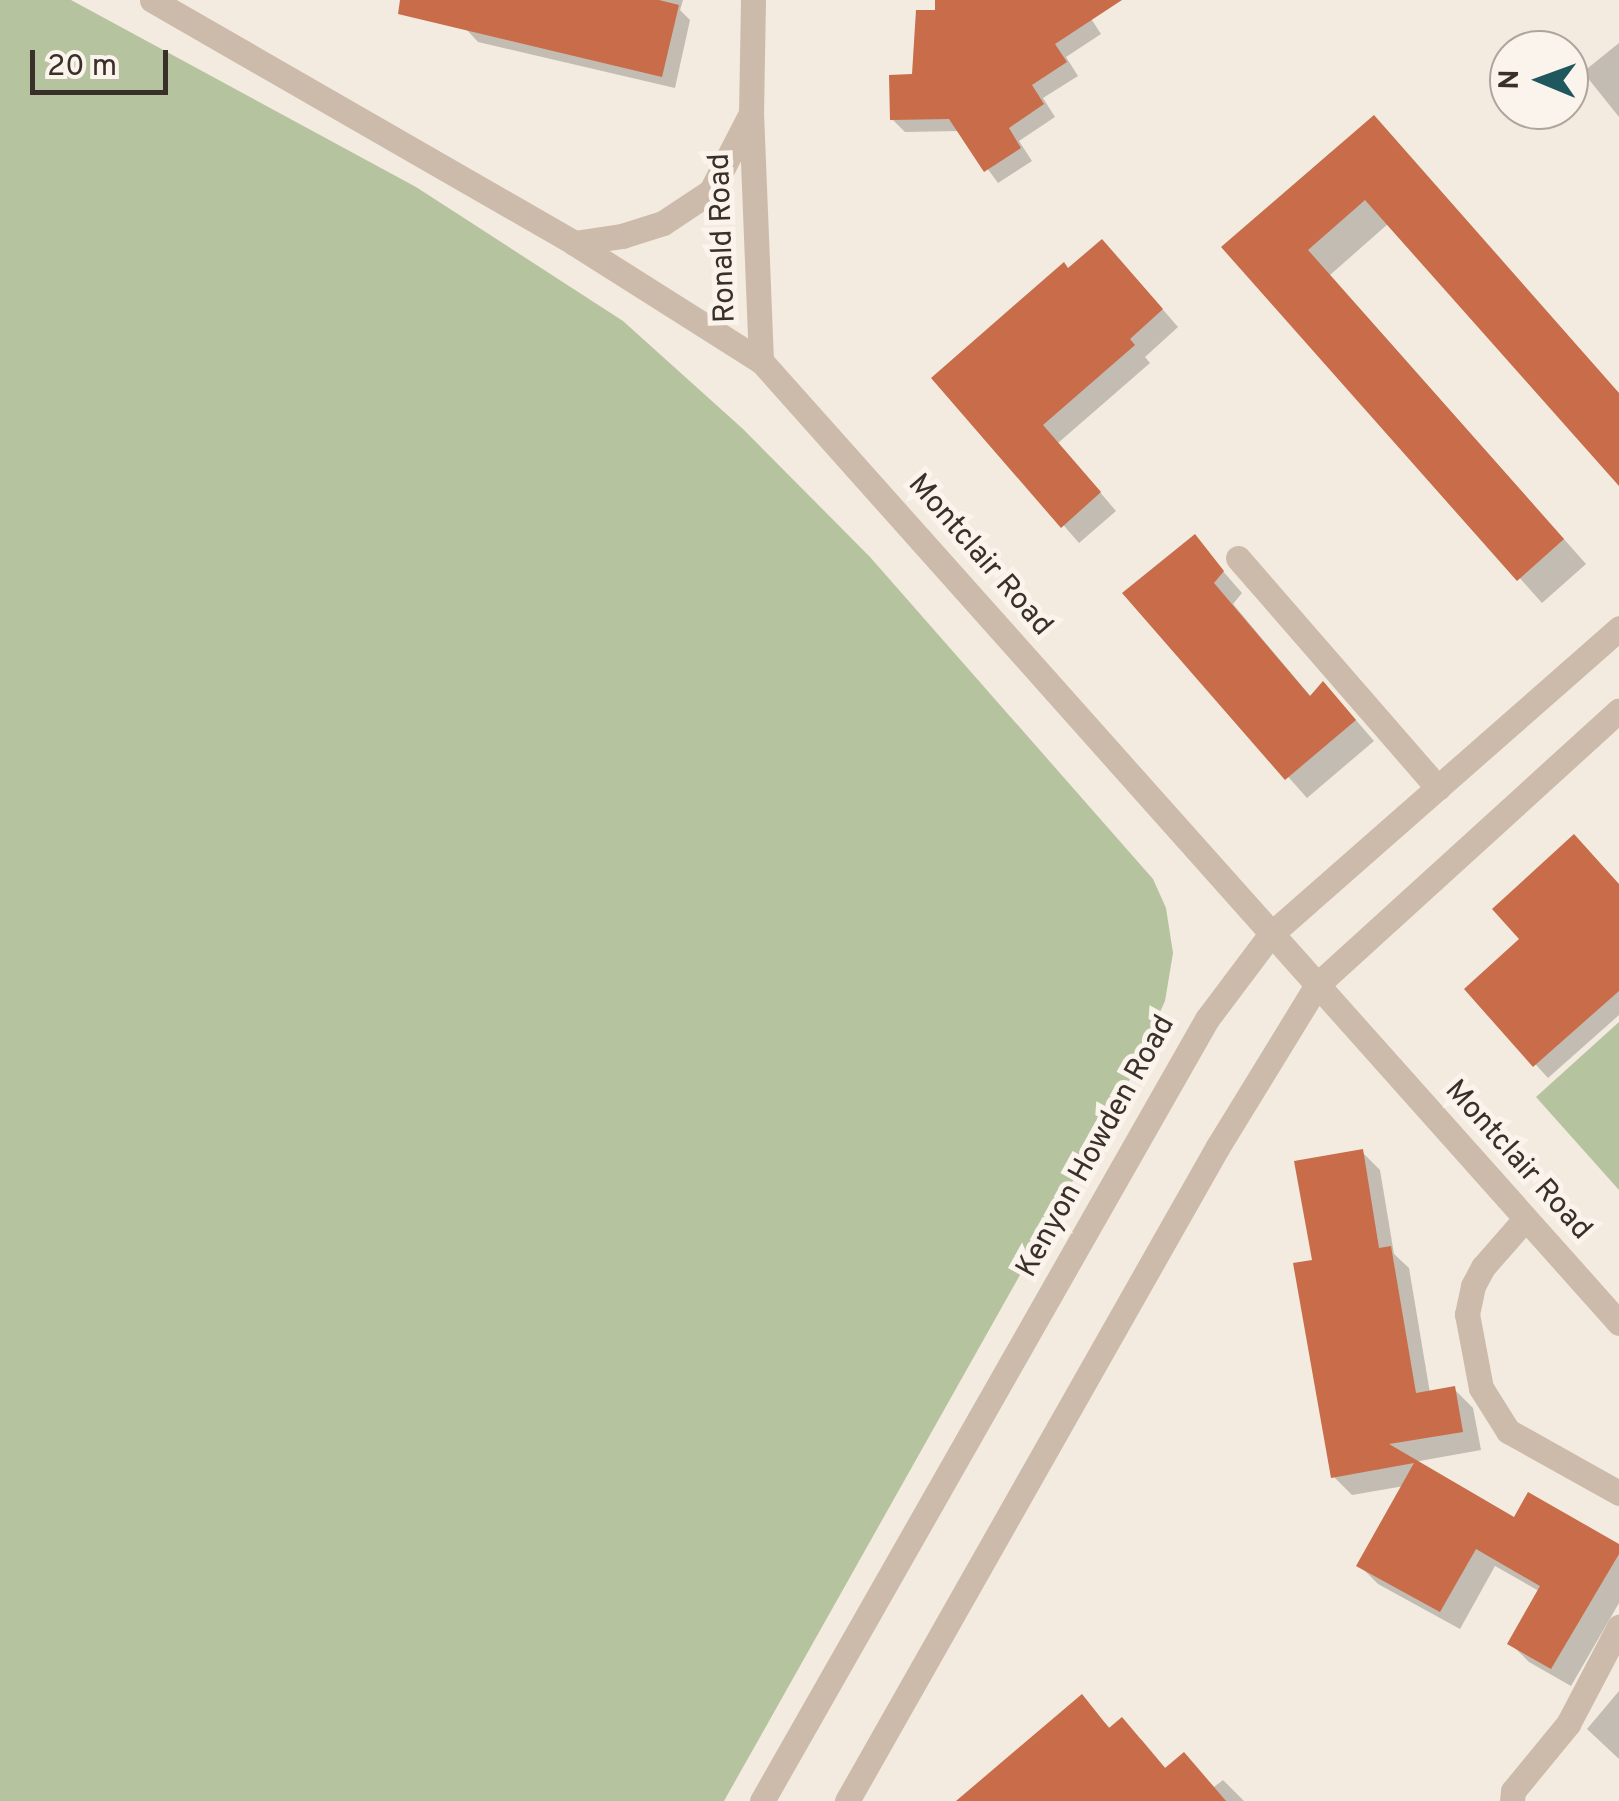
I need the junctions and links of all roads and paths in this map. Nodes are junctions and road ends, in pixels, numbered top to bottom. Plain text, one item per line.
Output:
1 (152, 0) edge
2 (753, 0) edge
3 (751, 112) junction
4 (574, 243) junction
5 (762, 361) junction
6 (1238, 558) dead end
7 (1619, 628) edge
8 (1619, 710) edge
9 (1438, 788) junction
10 (1270, 935) junction
11 (1317, 985) junction
12 (1526, 1219) junction
13 (1619, 1323) edge
14 (1619, 1493) edge
15 (1619, 1627) edge
16 (762, 1801) edge
17 (847, 1801) edge
18 (1512, 1801) edge

1 - 4 street, Montclair Road
2 - 3 street, Ronald Road
3 - 4 street, Ronald Road
3 - 5 street, Ronald Road
4 - 5 street, Montclair Road
5 - 10 street, Montclair Road
6 - 9 street
7 - 9 street, Kenyon Howden Road
8 - 11 street
9 - 10 street, Kenyon Howden Road
10 - 11 street, Montclair Road
10 - 16 street, Kenyon Howden Road
11 - 12 street, Montclair Road
11 - 17 street
12 - 13 street, Montclair Road
12 - 14 street
15 - 18 street

